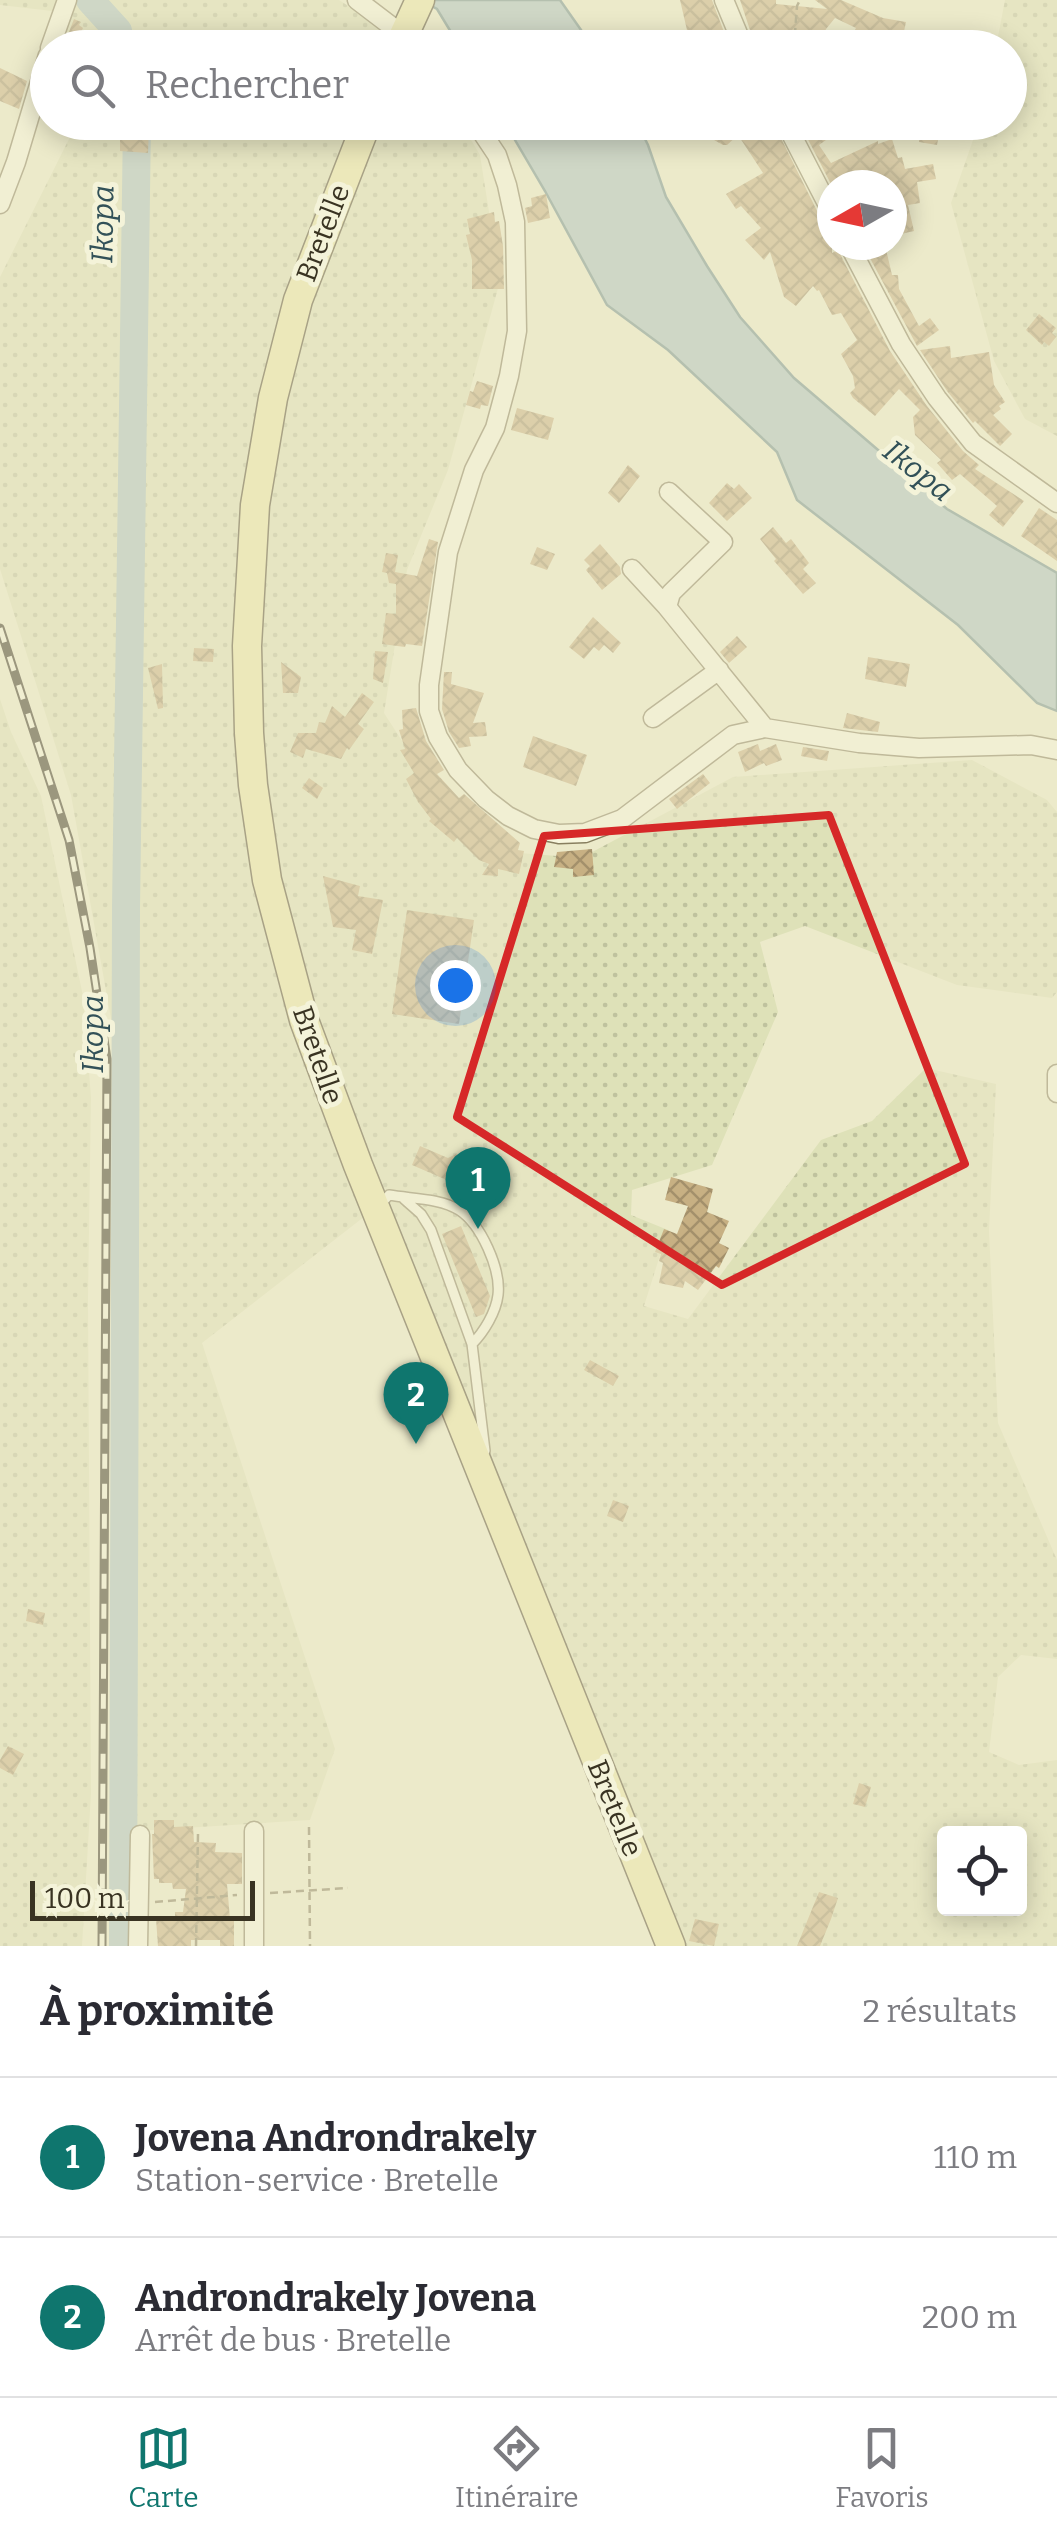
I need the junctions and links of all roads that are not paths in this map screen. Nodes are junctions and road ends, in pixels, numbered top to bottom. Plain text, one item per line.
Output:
1 (67, 0) edge
2 (358, 0) edge
3 (724, 0) edge
4 (56, 30) edge
5 (410, 30) edge
6 (736, 30) edge
7 (30, 115) edge
8 (360, 140) edge
9 (488, 140) edge
10 (794, 140) edge
11 (817, 184) edge
12 (0, 204) edge
13 (857, 260) edge
14 (669, 492) dead end
15 (1057, 504) edge
16 (632, 569) dead end
17 (666, 607) junction
18 (718, 670) junction
19 (653, 718) dead end
20 (765, 728) junction
21 (1057, 750) edge
22 (1057, 1074) edge
23 (1057, 1093) edge
24 (389, 1203) junction
25 (472, 1344) junction
26 (491, 1494) junction
27 (254, 1831) dead end
28 (140, 1836) dead end
29 (138, 1946) edge
30 (254, 1946) edge
31 (671, 1946) edge

1 - 4 street
2 - 5 street
3 - 6 street
7 - 12 street
8 - 24 main road, Bretelle
9 - 20 street
10 - 11 street
13 - 15 street
14 - 17 street
16 - 17 street
17 - 18 street
18 - 19 street
18 - 20 street
20 - 21 street
22 - 23 street
24 - 25 lane
24 - 25 lane
24 - 26 main road, Bretelle
25 - 26 lane
26 - 31 main road, Bretelle
27 - 30 street
28 - 29 street

